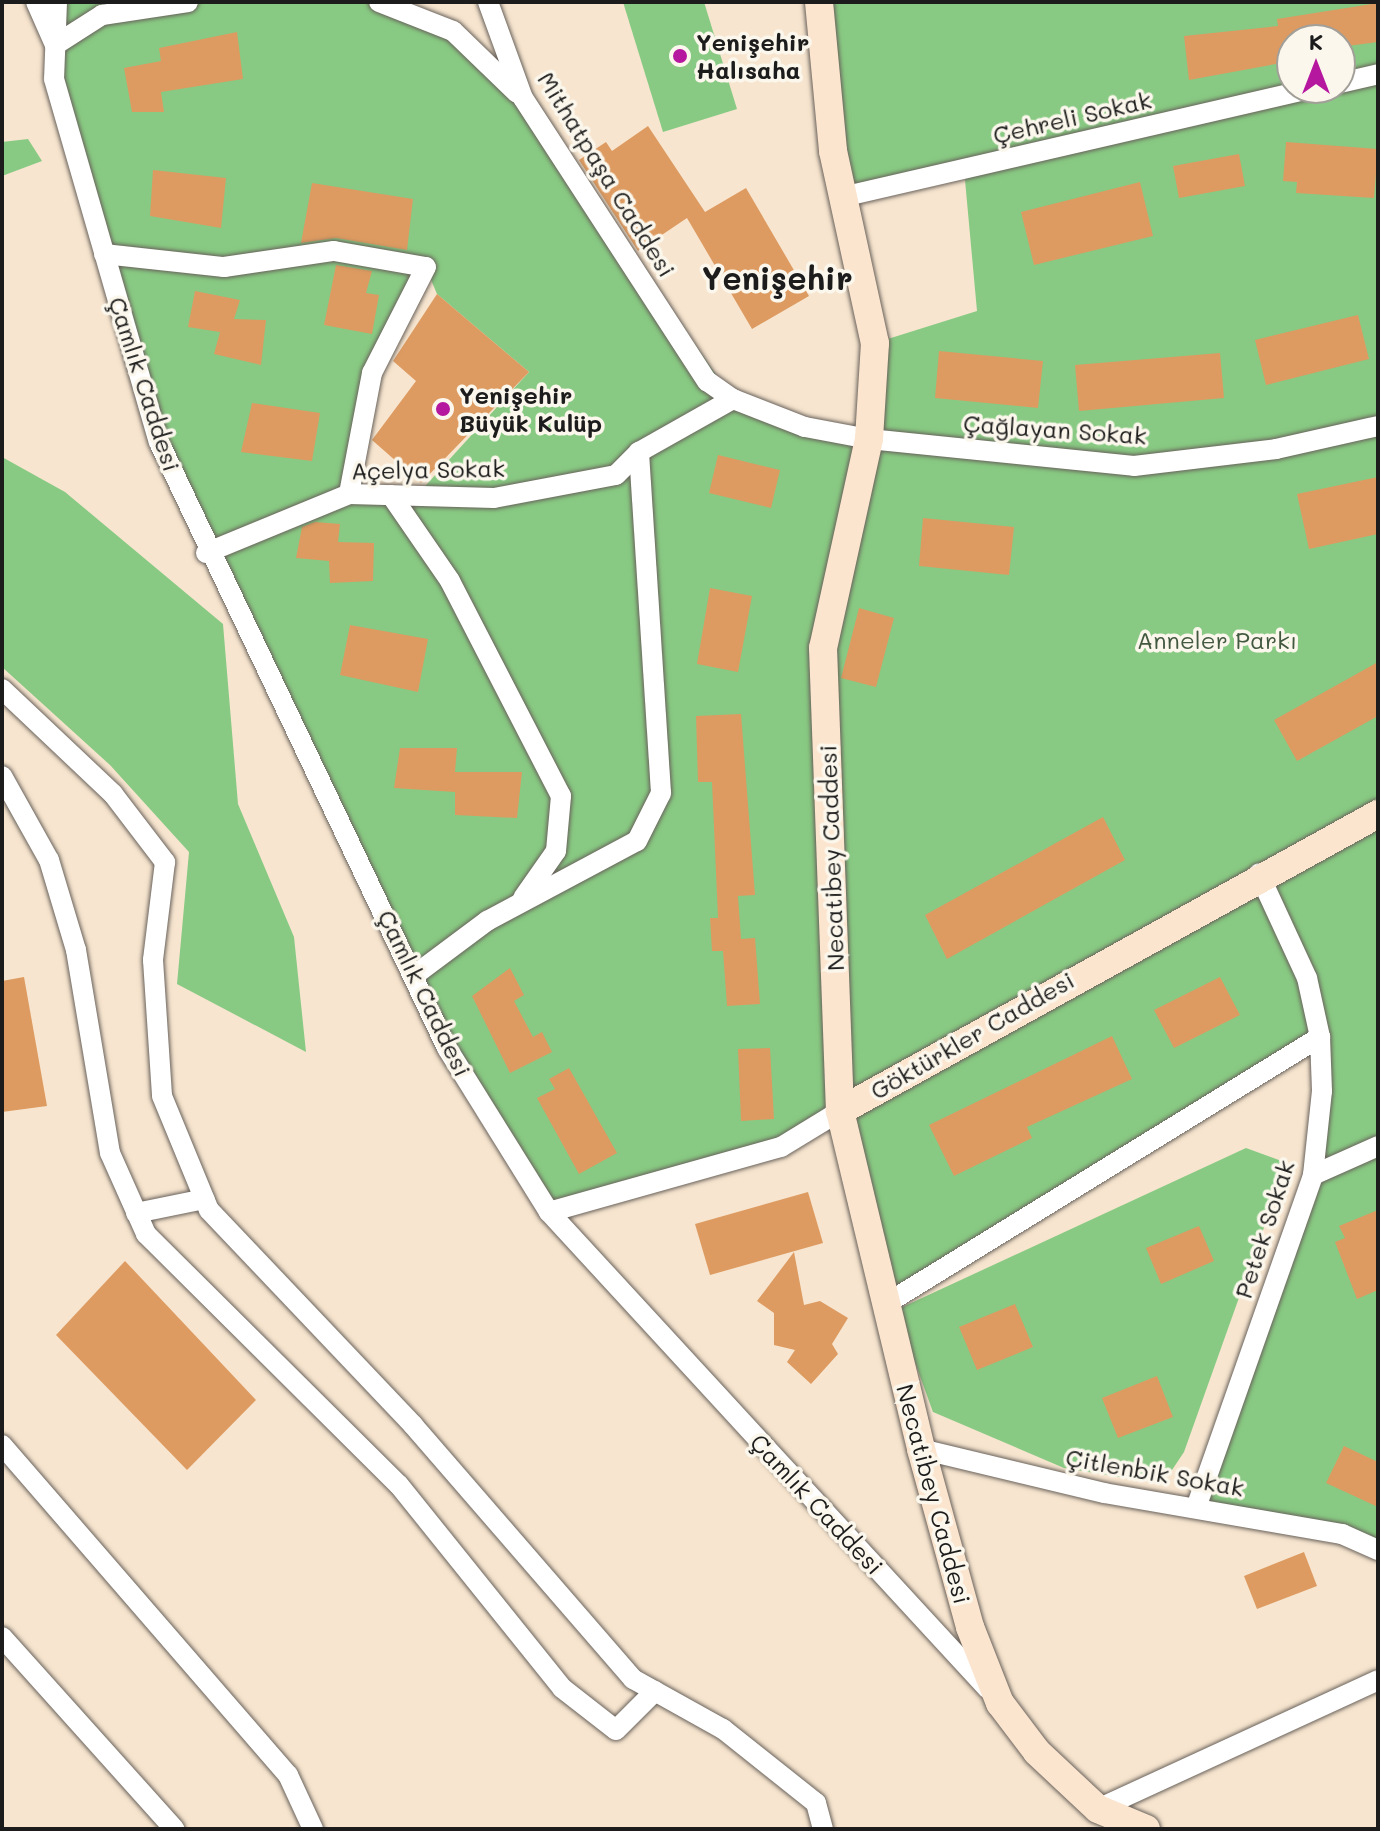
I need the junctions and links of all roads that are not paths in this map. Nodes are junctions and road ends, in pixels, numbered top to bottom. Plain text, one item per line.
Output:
1 (36, 2) edge
2 (57, 2) edge
3 (188, 2) edge
4 (379, 2) edge
5 (488, 2) edge
6 (819, 2) edge
7 (55, 45) junction
8 (1378, 74) edge
9 (1356, 79) edge
10 (1276, 97) edge
11 (523, 98) junction
12 (842, 197) junction
13 (104, 254) junction
14 (733, 399) junction
15 (1378, 426) edge
16 (869, 439) junction
17 (639, 452) junction
18 (349, 494) junction
19 (391, 495) junction
20 (206, 553) junction
21 (3, 691) edge
22 (2, 776) edge
23 (1378, 814) edge
24 (1259, 874) junction
25 (487, 921) junction
26 (416, 974) junction
27 (1320, 1037) junction
28 (840, 1111) junction
29 (1378, 1146) edge
30 (1313, 1175) junction
31 (205, 1199) junction
32 (549, 1212) junction
33 (136, 1213) junction
34 (884, 1305) junction
35 (4, 1449) edge
36 (921, 1449) junction
37 (1197, 1505) junction
38 (1378, 1550) edge
39 (2, 1637) edge
40 (1378, 1680) edge
41 (655, 1691) junction
42 (1000, 1703) junction
43 (1098, 1809) junction
44 (304, 1824) edge
45 (174, 1829) edge
46 (823, 1829) edge
47 (1146, 1829) edge

1 - 7 street
2 - 7 street, Çamlık Caddesi
3 - 7 street
4 - 11 street
5 - 11 street, Mithatpaşa Caddesi
6 - 12 street, Necatibey Caddesi
7 - 13 street, Çamlık Caddesi
8 - 9 street
10 - 12 street, Çehreli Sokak
11 - 14 street, Mithatpaşa Caddesi
12 - 16 street, Necatibey Caddesi
13 - 18 street
13 - 20 street, Çamlık Caddesi
14 - 16 street, Mithatpaşa Caddesi
14 - 17 street, Açelya Sokak
15 - 16 street, Çağlayan Sokak
16 - 28 street, Necatibey Caddesi
17 - 19 street, Açelya Sokak
17 - 25 street
18 - 19 street, Açelya Sokak
18 - 20 street, Açelya Sokak
19 - 25 street
20 - 26 street, Çamlık Caddesi
21 - 31 street
22 - 33 street
23 - 24 street, Göktürkler Caddesi
24 - 27 street, Petek Sokak
24 - 28 street, Göktürkler Caddesi
25 - 26 street
26 - 32 street, Çamlık Caddesi
27 - 30 street, Petek Sokak
27 - 34 street
28 - 32 street, Göktürkler Caddesi
28 - 34 street, Necatibey Caddesi
29 - 30 street
30 - 37 street, Petek Sokak
31 - 33 street
31 - 41 street
32 - 42 street, Çamlık Caddesi
33 - 41 street
34 - 36 street, Necatibey Caddesi
35 - 44 street
36 - 37 street, Çitlenbik Sokak
36 - 42 street, Necatibey Caddesi
37 - 38 street, Çitlenbik Sokak
39 - 45 street
40 - 43 street
41 - 46 street
42 - 43 street, Çamlık Caddesi
43 - 47 street, Çamlık Caddesi

